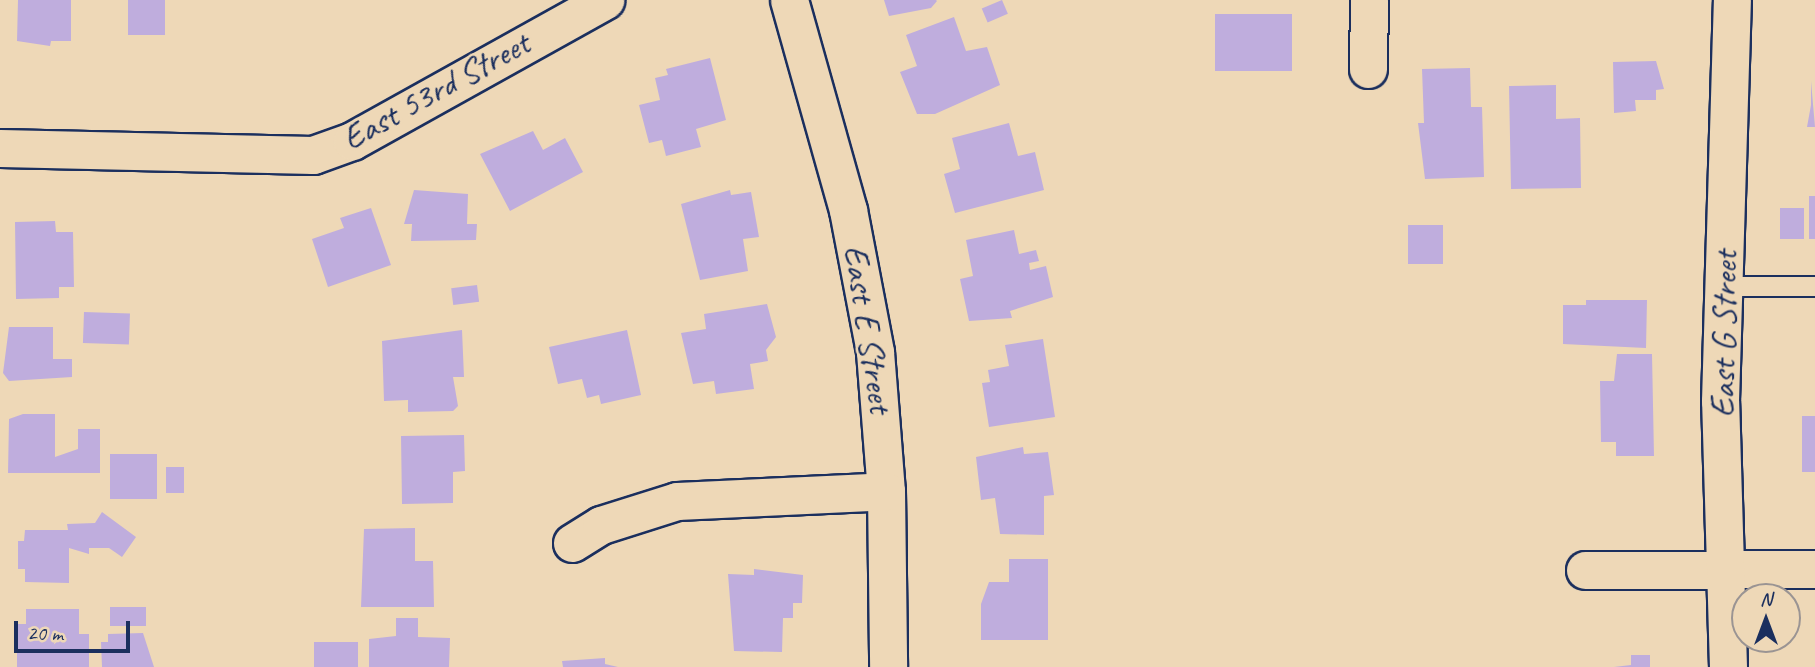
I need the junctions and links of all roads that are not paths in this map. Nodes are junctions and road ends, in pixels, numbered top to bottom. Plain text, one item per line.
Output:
1 (605, 0) edge
2 (789, 0) edge
3 (1368, 0) edge
4 (1732, 0) edge
5 (1368, 69) dead end
6 (0, 148) edge
7 (1724, 286) junction
8 (1815, 286) edge
9 (886, 491) junction
10 (572, 543) dead end
11 (1815, 569) edge
12 (1585, 570) dead end
13 (1728, 570) junction
14 (888, 667) edge
15 (1728, 667) edge

1 - 6 street, East 53rd Street
2 - 9 street, East E Street
3 - 5 street
4 - 7 street, East G Street
7 - 8 lane
7 - 13 street, East G Street
9 - 10 street
9 - 14 street, East E Street
11 - 13 street
12 - 13 street
13 - 15 street, East G Street

